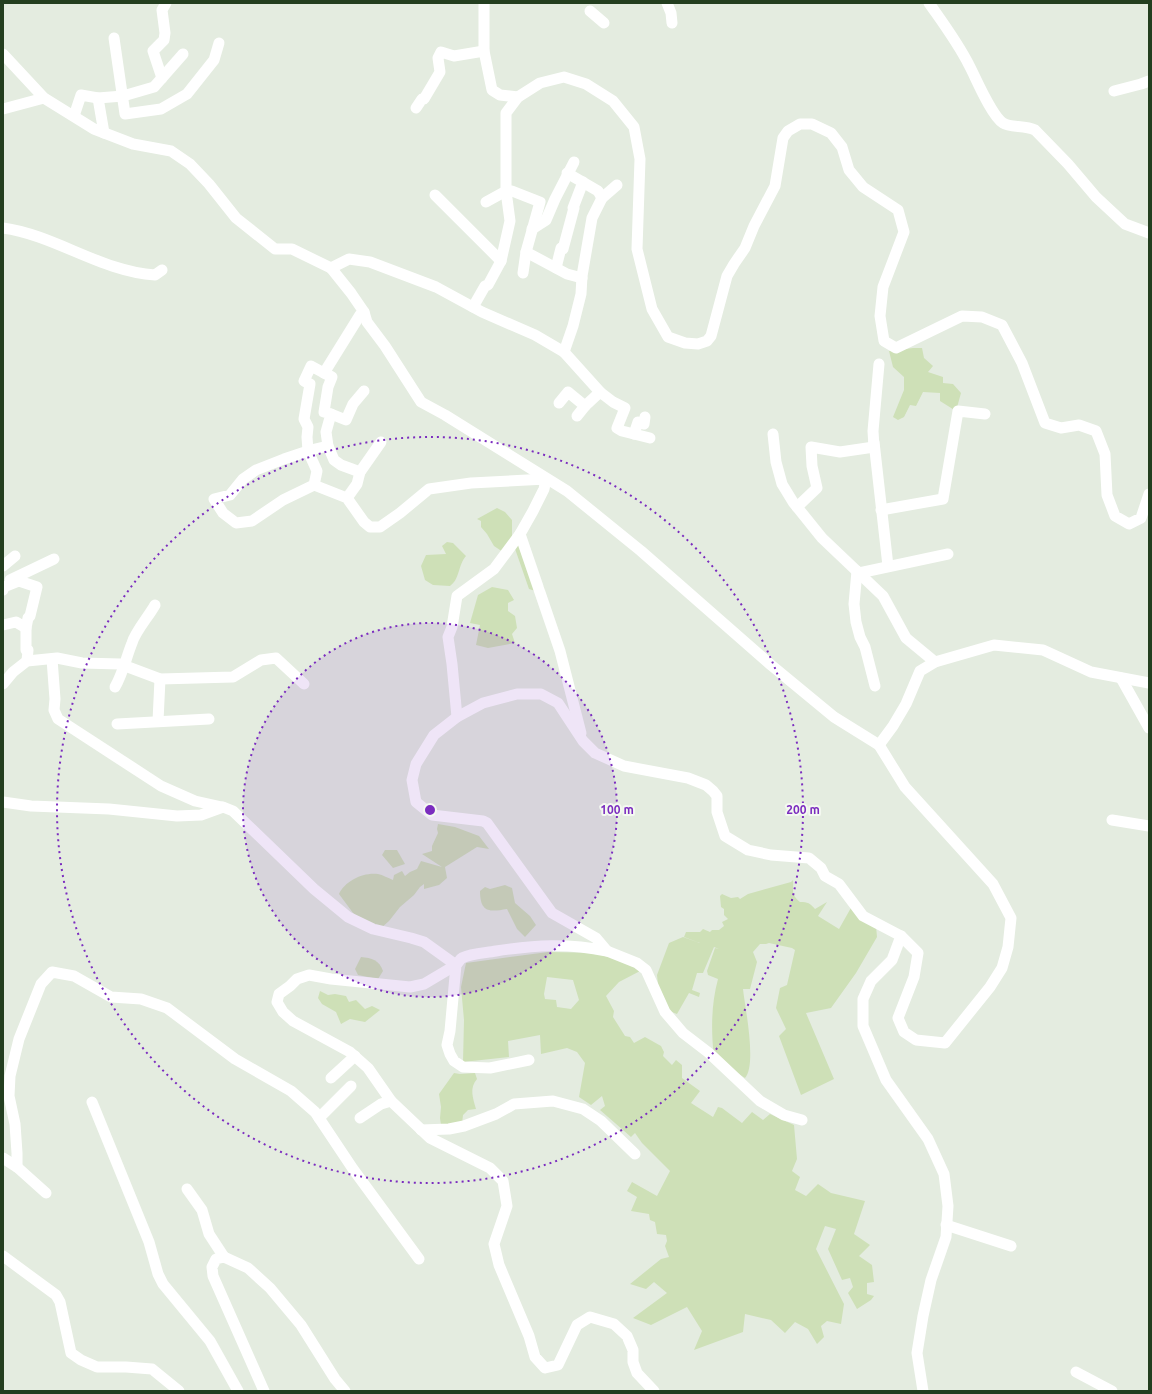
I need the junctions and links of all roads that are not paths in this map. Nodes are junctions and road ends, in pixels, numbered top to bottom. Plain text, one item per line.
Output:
1 (166, 3) edge
2 (484, 3) edge
3 (667, 3) edge
4 (929, 3) edge
5 (589, 11) edge
6 (604, 23) dead end
7 (672, 23) dead end
8 (114, 38) dead end
9 (219, 42) dead end
10 (484, 51) junction
11 (3, 54) edge
12 (183, 54) dead end
13 (162, 78) junction
14 (1149, 81) edge
15 (1114, 91) dead end
16 (123, 96) junction
17 (518, 97) junction
18 (44, 98) junction
19 (98, 98) junction
20 (416, 108) dead end
21 (3, 109) edge
22 (74, 116) junction
23 (104, 133) junction
24 (574, 162) dead end
25 (567, 173) junction
26 (583, 182) junction
27 (617, 185) dead end
28 (506, 191) junction
29 (435, 195) dead end
30 (602, 198) junction
31 (486, 202) dead end
32 (3, 228) edge
33 (532, 230) junction
34 (1149, 233) edge
35 (526, 252) junction
36 (502, 261) junction
37 (331, 268) junction
38 (556, 268) junction
39 (162, 270) dead end
40 (523, 273) dead end
41 (582, 278) junction
42 (473, 307) junction
43 (364, 312) junction
44 (564, 352) junction
45 (879, 364) dead end
46 (324, 373) junction
47 (364, 391) dead end
48 (600, 392) junction
49 (559, 403) dead end
50 (585, 406) junction
51 (331, 414) junction
52 (986, 414) dead end
53 (577, 416) dead end
54 (645, 417) dead end
55 (634, 434) junction
56 (773, 434) dead end
57 (650, 438) dead end
58 (381, 442) dead end
59 (874, 442) junction
60 (328, 446) junction
61 (308, 451) junction
62 (360, 472) junction
63 (546, 479) junction
64 (314, 485) junction
65 (1149, 494) edge
66 (347, 498) junction
67 (796, 507) junction
68 (881, 510) junction
69 (520, 534) junction
70 (948, 554) dead end
71 (15, 556) dead end
72 (54, 559) dead end
73 (3, 566) edge
74 (888, 566) junction
75 (858, 572) junction
76 (3, 589) edge
77 (155, 605) dead end
78 (3, 625) edge
79 (26, 628) junction
80 (52, 659) junction
81 (27, 661) junction
82 (935, 662) junction
83 (124, 665) junction
84 (1121, 678) junction
85 (160, 679) junction
86 (1149, 683) edge
87 (3, 684) edge
88 (304, 684) dead end
89 (875, 686) dead end
90 (115, 687) dead end
91 (457, 717) junction
92 (209, 719) dead end
93 (158, 721) junction
94 (117, 724) dead end
95 (1149, 728) edge
96 (583, 741) junction
97 (878, 745) junction
98 (3, 802) edge
99 (223, 807) junction
100 (1112, 820) dead end
101 (1149, 826) edge
102 (901, 936) junction
103 (607, 951) junction
104 (456, 965) junction
105 (355, 1056) junction
106 (528, 1060) dead end
107 (331, 1078) dead end
108 (350, 1086) dead end
109 (391, 1101) junction
110 (92, 1102) dead end
111 (319, 1118) junction
112 (360, 1118) dead end
113 (802, 1120) dead end
114 (421, 1130) junction
115 (635, 1154) dead end
116 (3, 1158) edge
117 (17, 1167) junction
118 (187, 1189) dead end
119 (46, 1193) dead end
120 (946, 1225) junction
121 (1011, 1246) dead end
122 (3, 1256) edge
123 (224, 1257) junction
124 (419, 1259) dead end
125 (1076, 1372) dead end
126 (179, 1391) edge
127 (238, 1391) edge
128 (264, 1391) edge
129 (345, 1391) edge
130 (654, 1391) edge
131 (923, 1391) edge
132 (1112, 1391) edge

1 - 13 street
2 - 10 street
3 - 7 street
4 - 34 street
5 - 6 street
8 - 16 street
9 - 16 street
10 - 17 street
10 - 20 street
11 - 18 street
12 - 13 street
13 - 16 street
14 - 15 street
16 - 19 street
17 - 28 street
17 - 65 street
18 - 21 street
18 - 22 street
19 - 22 street
19 - 23 street
22 - 23 street
23 - 37 street
24 - 25 street
25 - 26 street
25 - 33 street
26 - 30 street
26 - 38 street
27 - 30 street
28 - 31 street
28 - 33 street
28 - 36 street
29 - 36 street
30 - 41 street
32 - 39 street
33 - 35 street
35 - 38 street
35 - 40 street
36 - 42 street
37 - 42 street
37 - 43 street
38 - 41 street
41 - 44 street
42 - 44 street
43 - 46 street
43 - 63 street
44 - 48 street
45 - 59 street
46 - 51 street
46 - 61 street
47 - 51 street
48 - 50 street
48 - 55 street
49 - 50 street
50 - 53 street
51 - 60 street
52 - 68 street
54 - 55 street
55 - 57 street
56 - 67 street
58 - 62 street
59 - 67 street
59 - 68 street
60 - 61 street
60 - 62 street
61 - 64 street
61 - 64 street
62 - 66 street
63 - 66 street
63 - 69 street
63 - 97 street
64 - 66 street
67 - 75 street
68 - 74 street
69 - 91 street
69 - 96 street
70 - 74 street
71 - 73 street
72 - 76 street
74 - 75 street
75 - 82 street
75 - 89 street
76 - 79 street
77 - 83 street
78 - 79 street
79 - 81 street
80 - 81 street
80 - 83 street
80 - 99 street
81 - 87 street
82 - 84 street
82 - 97 street
83 - 85 street
83 - 90 street
84 - 86 street
84 - 95 street
85 - 88 street
85 - 93 street
91 - 96 street
91 - 103 street
92 - 93 street
93 - 94 street
96 - 102 street
97 - 102 street
98 - 99 street
99 - 104 street
100 - 101 street
102 - 120 street
103 - 104 street
103 - 113 street
104 - 105 street
104 - 106 street
105 - 107 street
105 - 109 street
108 - 111 street
109 - 112 street
109 - 114 street
110 - 127 street
111 - 117 street
111 - 124 street
114 - 115 street
114 - 130 street
116 - 117 street
117 - 119 street
118 - 123 street
120 - 121 street
120 - 131 street
122 - 126 street
123 - 128 street
123 - 129 street
125 - 132 street

